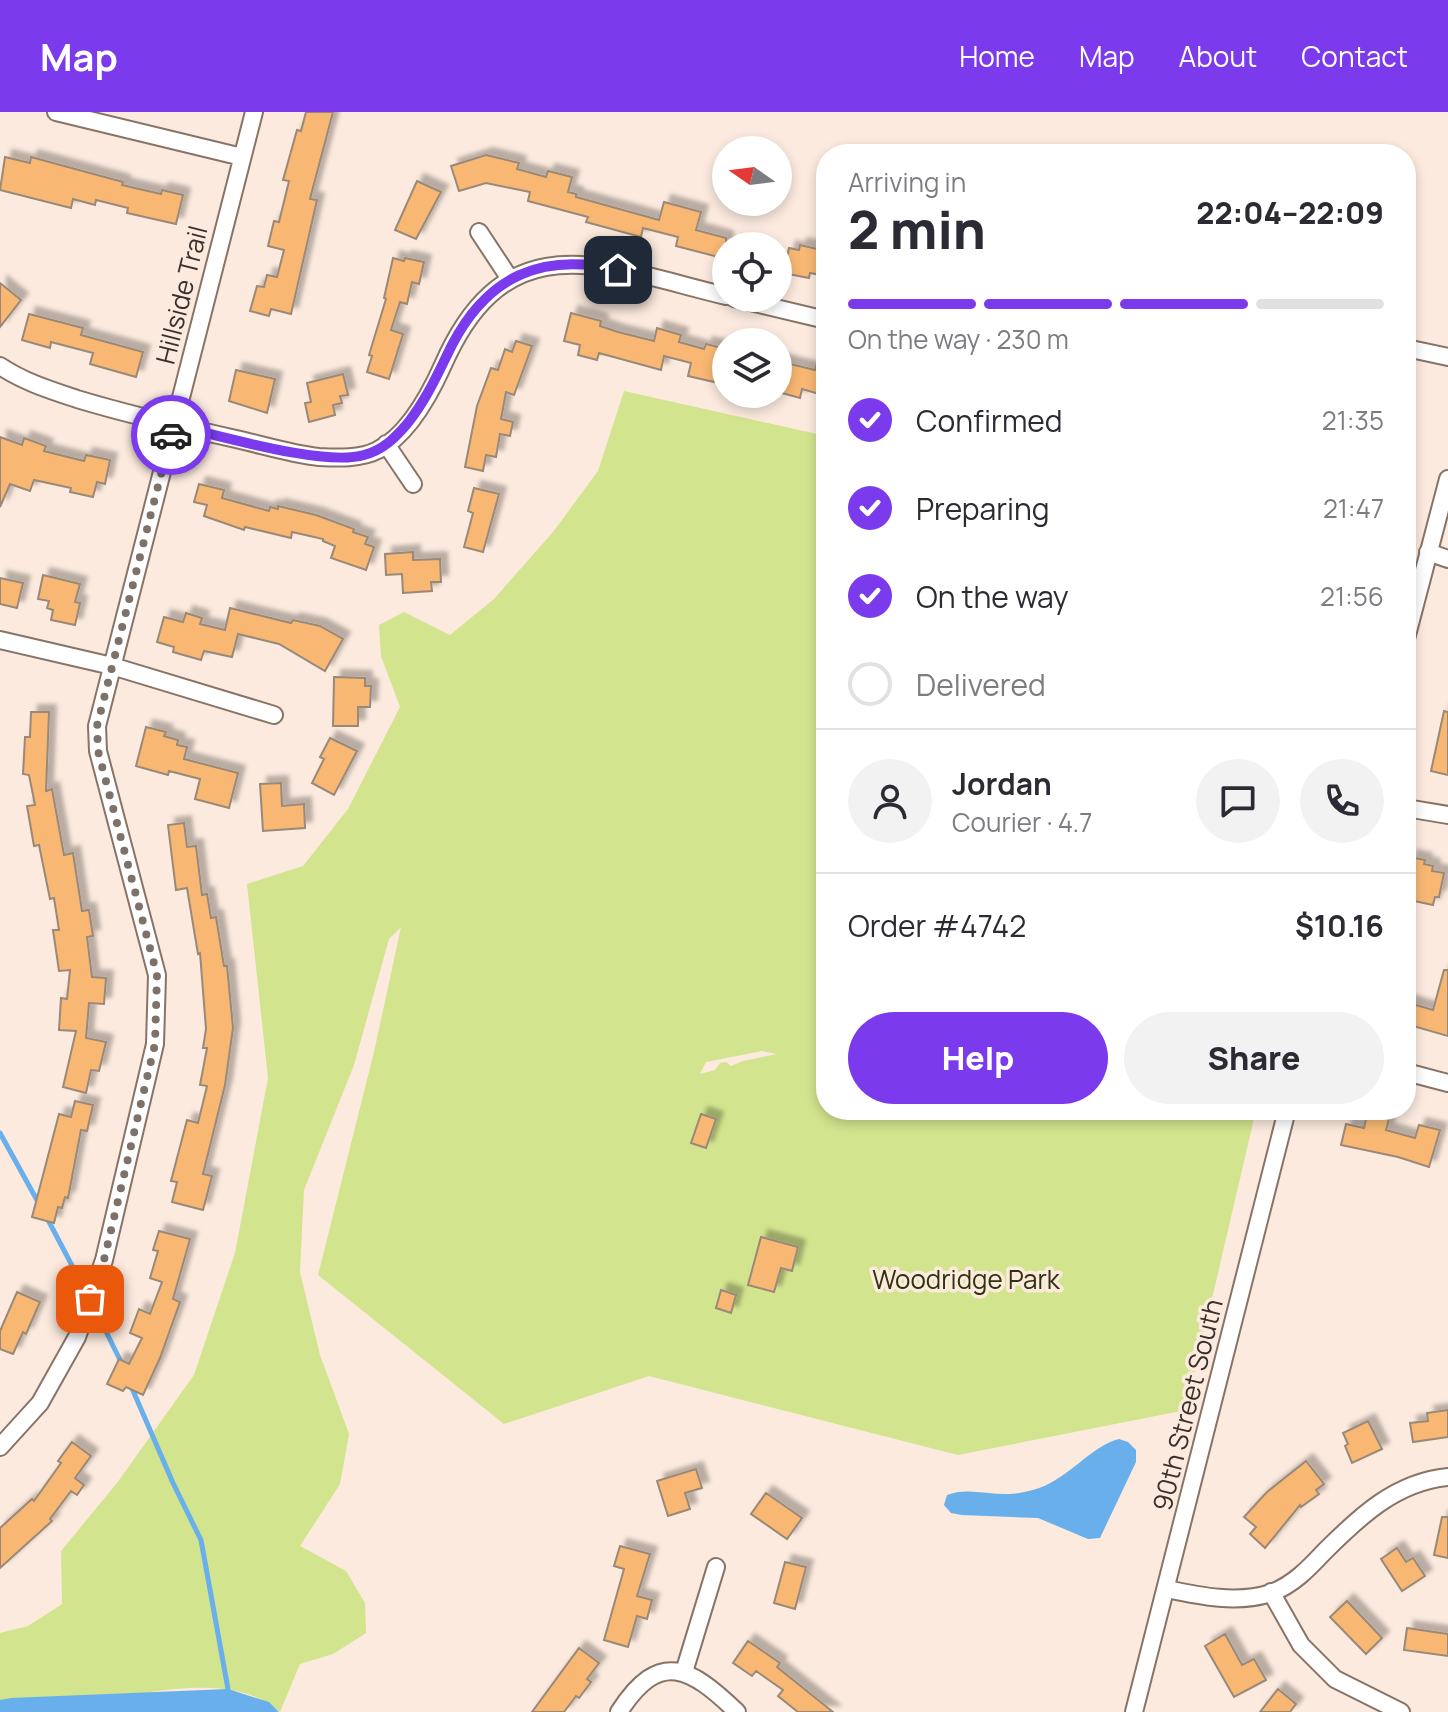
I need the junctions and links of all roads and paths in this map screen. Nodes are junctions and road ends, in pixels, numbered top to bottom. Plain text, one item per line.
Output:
1 (56, 112) edge
2 (254, 112) edge
3 (242, 157) junction
4 (479, 232) dead end
5 (510, 279) junction
6 (712, 293) edge
7 (792, 312) edge
8 (816, 318) edge
9 (1416, 350) edge
10 (1448, 357) edge
11 (0, 366) edge
12 (173, 425) junction
13 (386, 444) junction
14 (1448, 479) edge
15 (413, 484) dead end
16 (1428, 552) junction
17 (1448, 559) edge
18 (1416, 599) edge
19 (0, 640) edge
20 (112, 666) junction
21 (274, 715) dead end
22 (1416, 810) edge
23 (1448, 815) edge
24 (1416, 1075) edge
25 (1448, 1083) edge
26 (1284, 1120) edge
27 (0, 1447) edge
28 (1448, 1477) edge
29 (716, 1567) dead end
30 (1167, 1589) junction
31 (1271, 1592) junction
32 (684, 1672) junction
33 (619, 1712) edge
34 (737, 1712) edge
35 (1134, 1712) edge
36 (1401, 1712) edge

1 - 3 street
2 - 3 street, Hillside Trail
3 - 12 street, Hillside Trail
4 - 5 street
5 - 6 street
5 - 13 street
7 - 8 street
9 - 10 street
11 - 12 street
12 - 13 street
12 - 20 street, Hillside Trail
13 - 15 street
14 - 16 street
16 - 17 street
16 - 18 street
19 - 20 street
20 - 21 street
20 - 27 street, Hillside Trail
22 - 23 street
24 - 25 street
26 - 30 street, 90th Street South
28 - 31 street
29 - 32 street
30 - 31 street
30 - 35 street, 90th Street South
31 - 36 street
32 - 33 street
32 - 34 street

